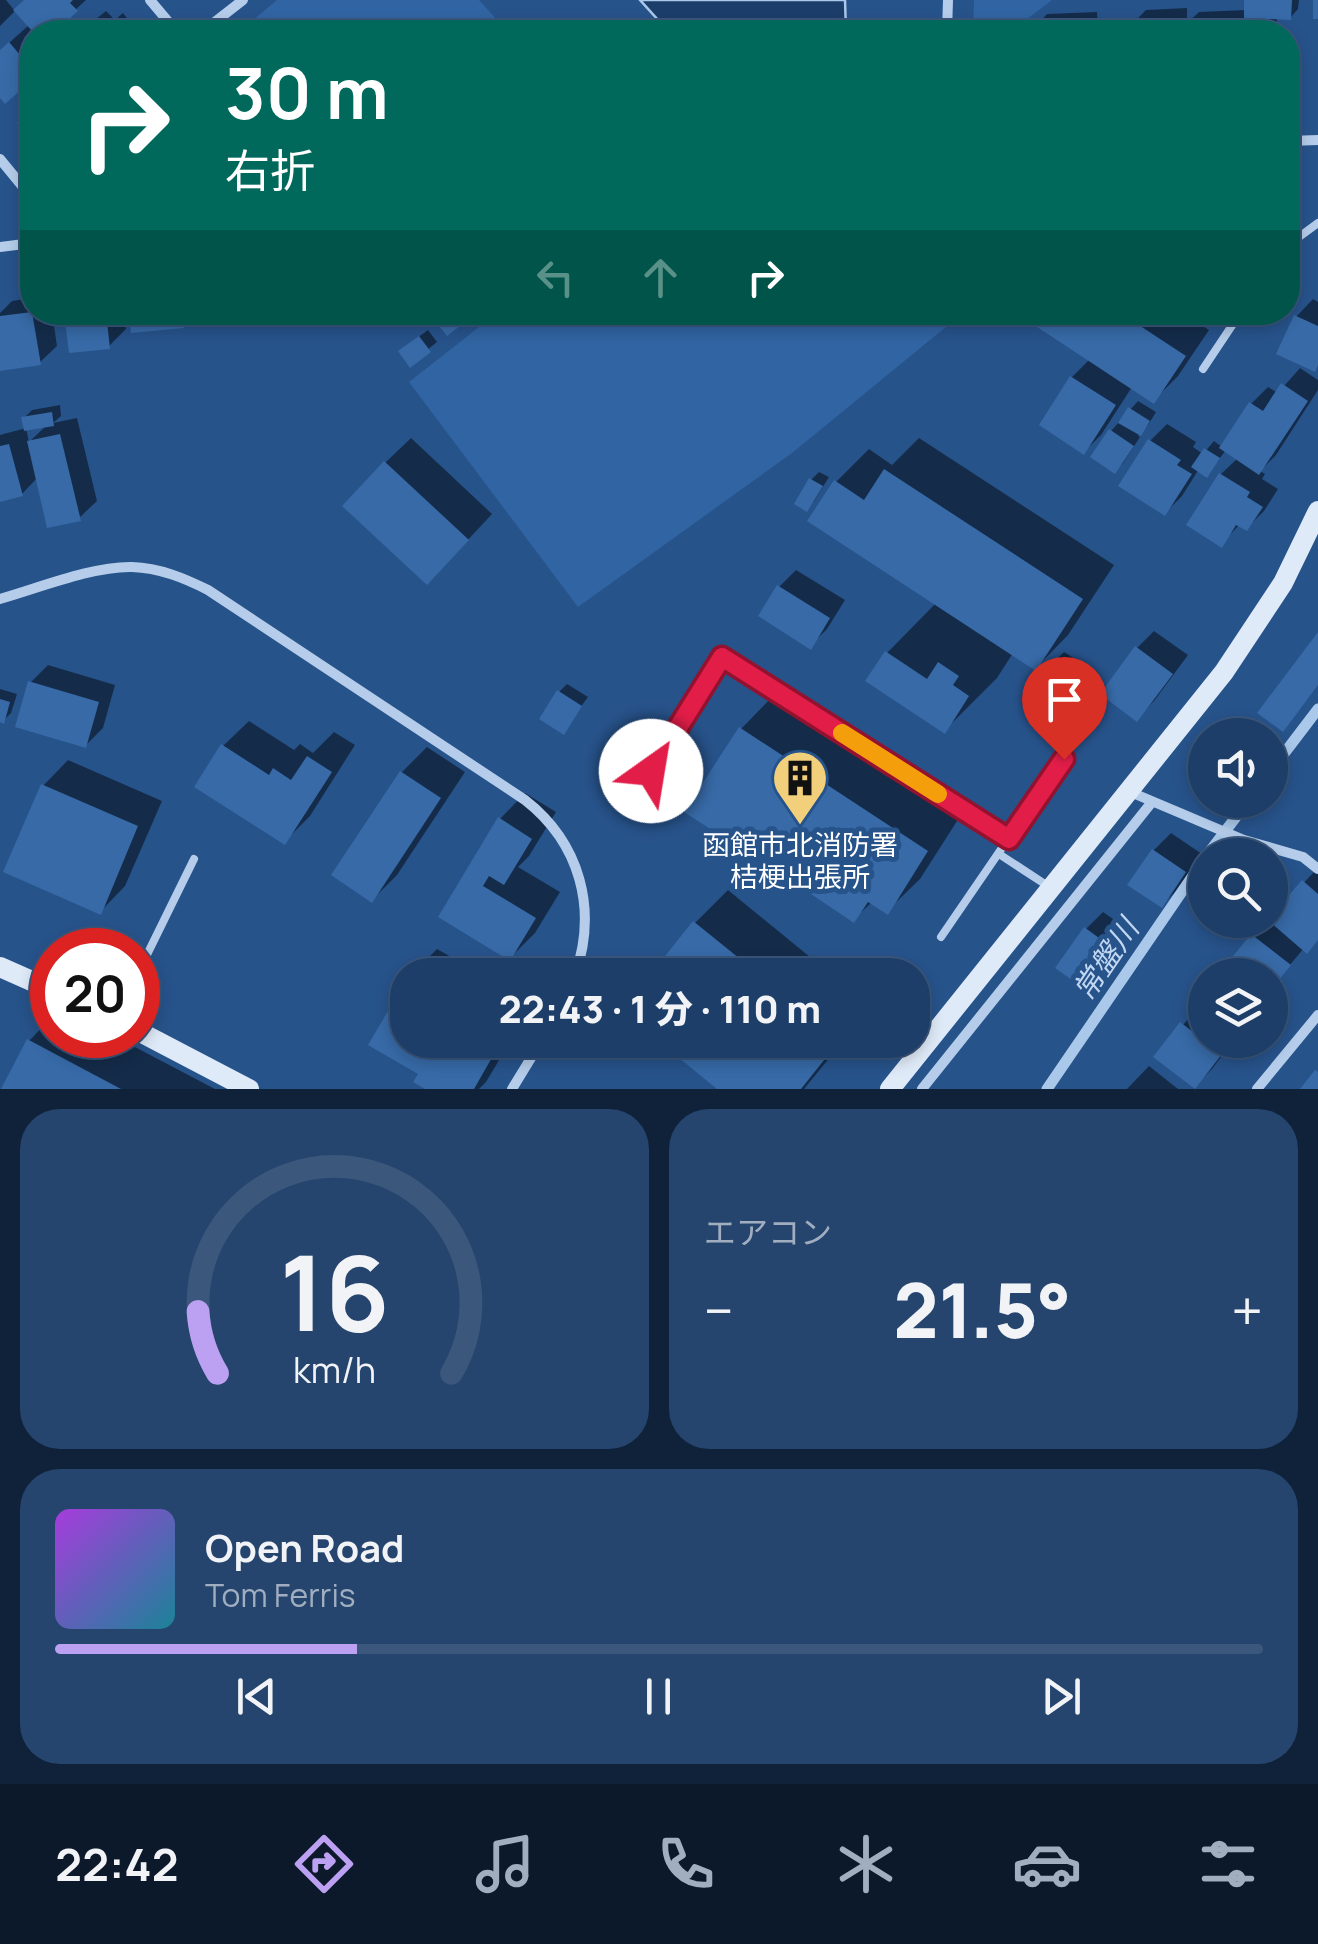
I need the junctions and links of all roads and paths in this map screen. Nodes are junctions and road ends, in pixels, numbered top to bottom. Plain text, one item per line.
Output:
1 (150, 0) edge
2 (242, 0) edge
3 (167, 20) edge
4 (217, 20) edge
5 (0, 159) edge
6 (20, 184) edge
7 (1232, 325) edge
8 (1203, 369) dead end
9 (1318, 511) edge
10 (0, 599) edge
11 (1064, 759) dead end
12 (651, 771) dead end
13 (1128, 791) junction
14 (1152, 802) junction
15 (1009, 839) junction
16 (999, 854) junction
17 (194, 859) dead end
18 (1318, 869) edge
19 (1051, 888) junction
20 (160, 928) edge
21 (941, 938) dead end
22 (581, 958) edge
23 (0, 966) edge
24 (30, 980) edge
25 (1318, 1015) edge
26 (160, 1043) edge
27 (531, 1058) edge
28 (249, 1089) edge
29 (512, 1089) edge
30 (890, 1089) edge
31 (922, 1089) edge
32 (1258, 1089) edge

1 - 3 street
2 - 4 street
5 - 6 street
7 - 8 lane
9 - 13 street
10 - 22 street
11 - 15 lane
12 - 15 lane
13 - 14 street
13 - 19 street
14 - 18 street
14 - 31 street
15 - 16 lane
16 - 19 lane
16 - 21 lane
17 - 20 lane
19 - 30 street
23 - 24 street
25 - 32 street
26 - 28 street
27 - 29 street

